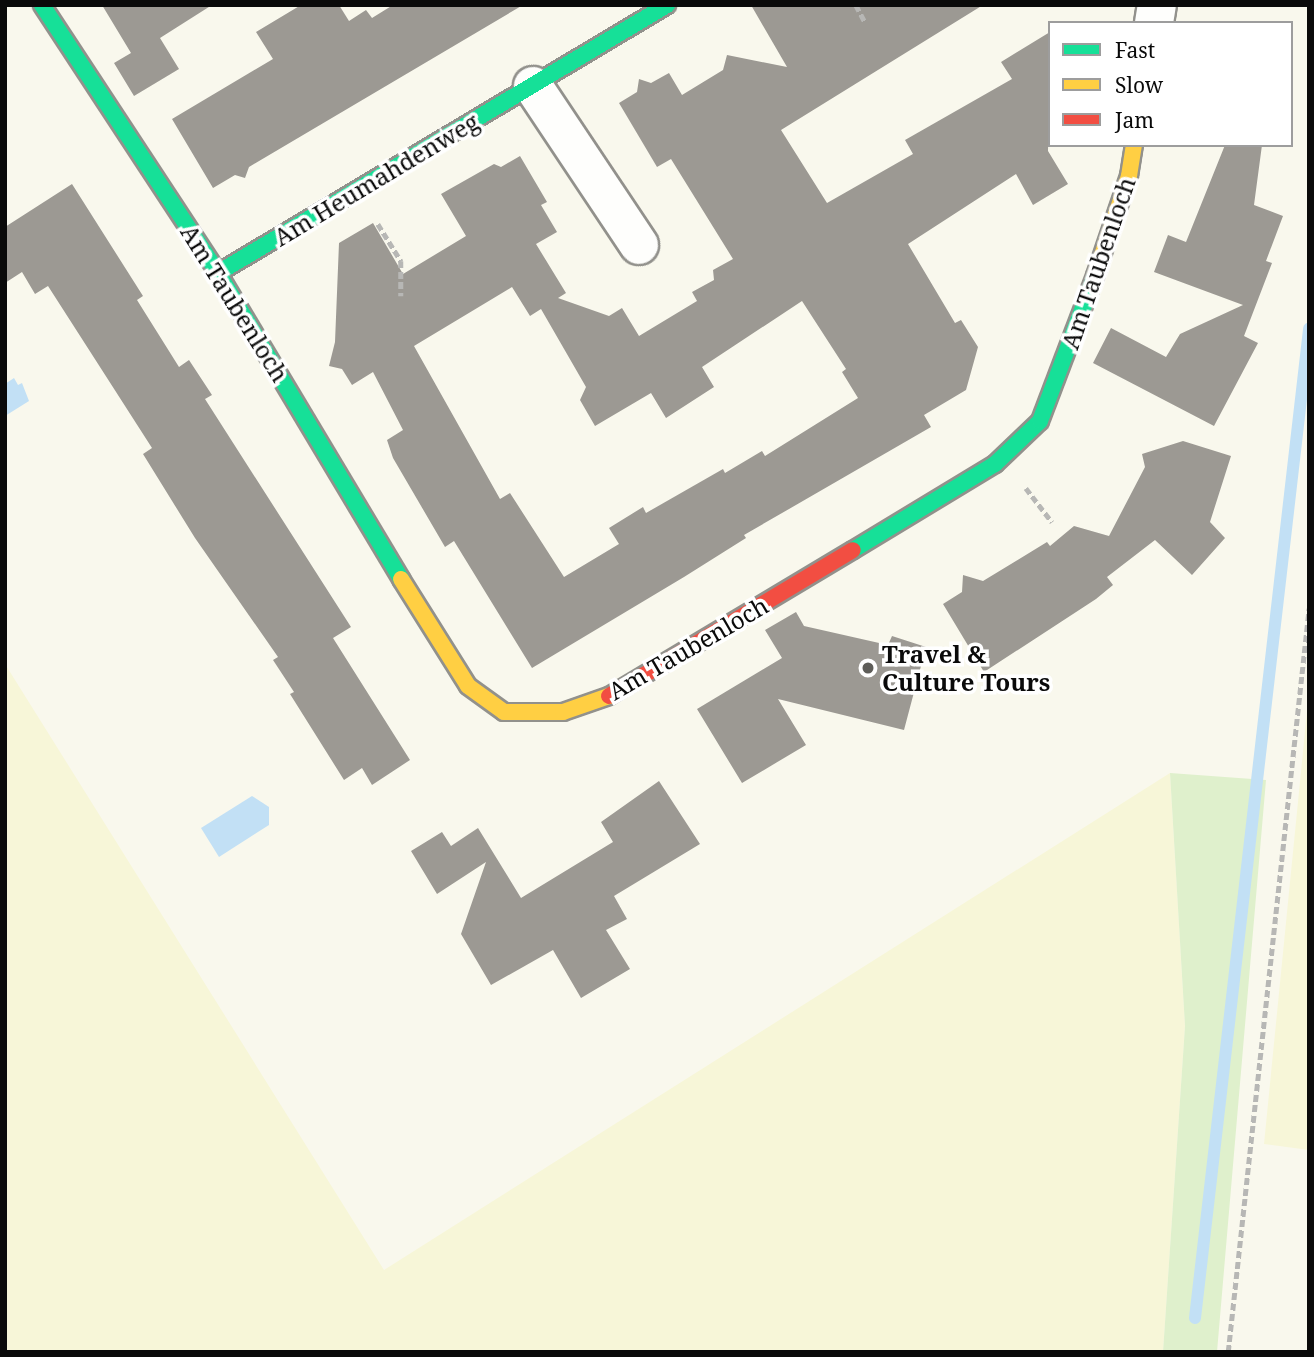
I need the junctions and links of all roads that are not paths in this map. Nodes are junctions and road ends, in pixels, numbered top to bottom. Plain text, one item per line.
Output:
1 (42, 5) edge
2 (667, 5) edge
3 (533, 86) junction
4 (1134, 147) edge
5 (639, 245) dead end
6 (218, 273) junction

1 - 6 street, Am Taubenloch
2 - 3 street, Am Heumahdenweg
3 - 5 street
3 - 6 street, Am Heumahdenweg
4 - 6 street, Am Taubenloch

